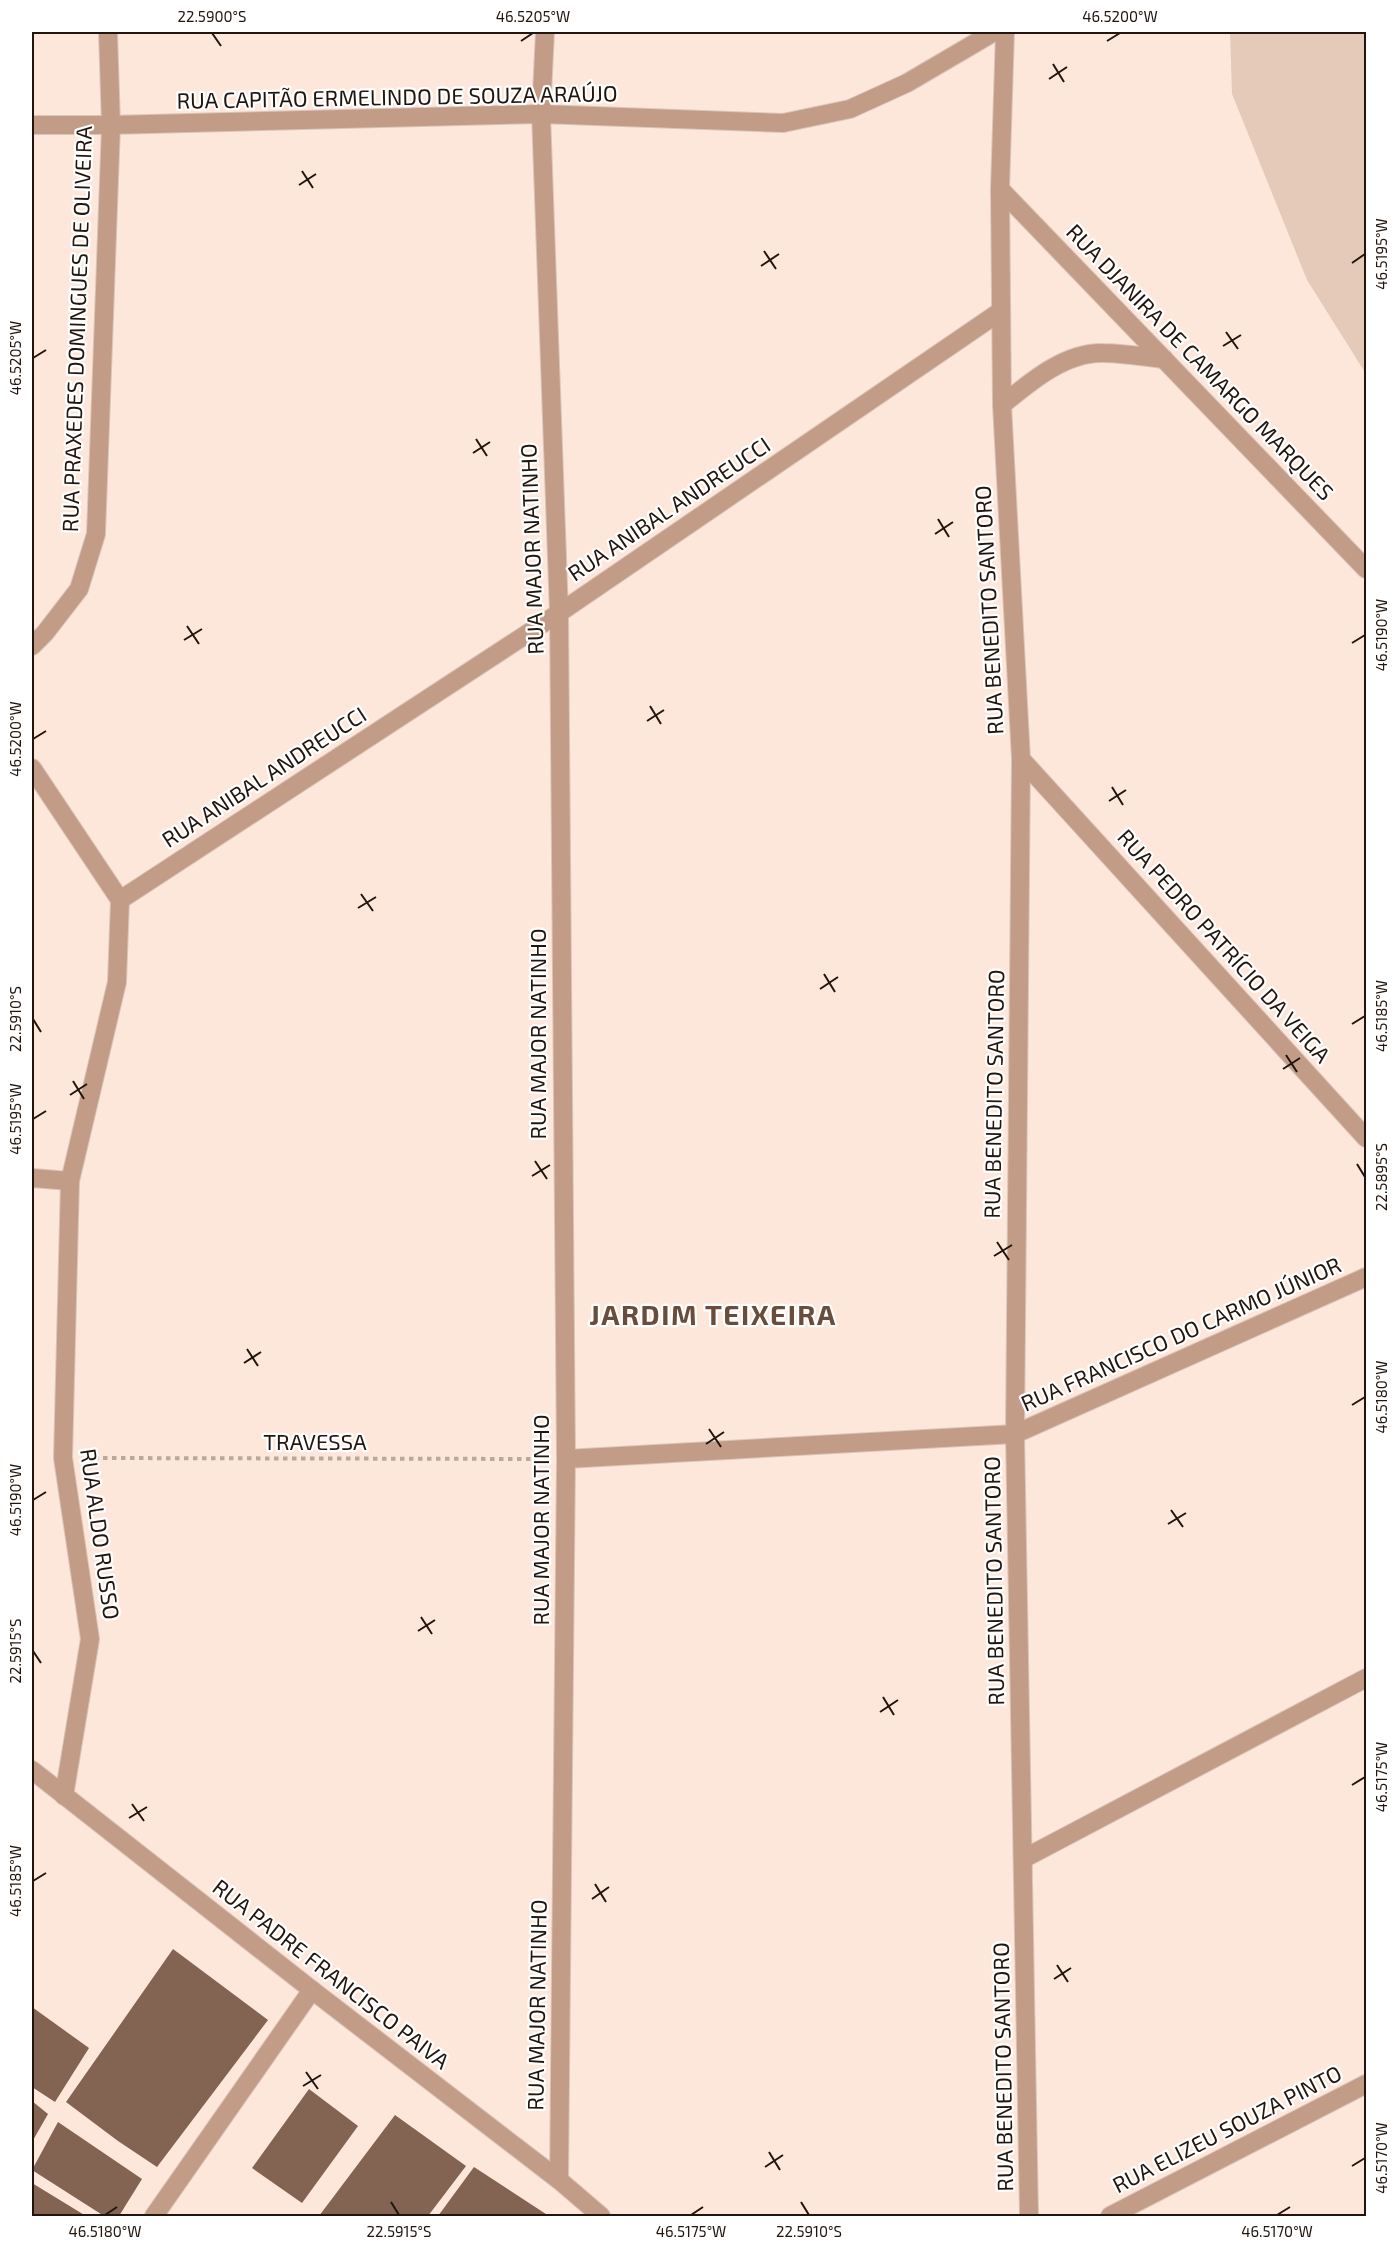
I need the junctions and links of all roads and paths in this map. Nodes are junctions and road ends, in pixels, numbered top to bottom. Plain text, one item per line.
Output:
1 (108, 32) edge
2 (545, 32) edge
3 (994, 32) edge
4 (1005, 32) edge
5 (541, 114) junction
6 (32, 125) edge
7 (111, 126) junction
8 (1000, 189) junction
9 (1001, 311) junction
10 (1164, 359) junction
11 (1002, 405) junction
12 (1366, 569) edge
13 (559, 612) junction
14 (32, 646) edge
15 (1021, 759) junction
16 (32, 768) edge
17 (120, 900) junction
18 (1366, 1138) edge
19 (32, 1178) edge
20 (70, 1181) junction
21 (1366, 1277) edge
22 (1015, 1434) junction
23 (63, 1458) junction
24 (566, 1459) junction
25 (1366, 1678) edge
26 (32, 1770) edge
27 (64, 1796) junction
28 (1023, 1859) junction
29 (312, 1990) junction
30 (1366, 2084) edge
31 (559, 2180) junction
32 (159, 2215) edge
33 (601, 2217) edge
34 (1029, 2217) edge
35 (1110, 2217) edge

1 - 7 street, RUA PRAXEDES DOMINGUES DE OLIVEIRA
2 - 5 street, RUA MAJOR NATINHO
3 - 5 street, RUA CAPITÃO ERMELINDO DE SOUZA ARAÚJO
4 - 8 street, RUA BENEDITO SANTORO
5 - 7 street, RUA CAPITÃO ERMELINDO DE SOUZA ARAÚJO
5 - 13 street, RUA MAJOR NATINHO
6 - 7 street, RUA CAPITÃO ERMELINDO DE SOUZA ARAÚJO
7 - 14 street, RUA PRAXEDES DOMINGUES DE OLIVEIRA
8 - 9 street, RUA BENEDITO SANTORO
8 - 10 street, RUA DJANIRA DE CAMARGO MARQUES
9 - 11 street, RUA BENEDITO SANTORO
9 - 13 street, RUA ANIBAL ANDREUCCI
10 - 11 street
10 - 12 street, RUA DJANIRA DE CAMARGO MARQUES
11 - 15 street, RUA BENEDITO SANTORO
13 - 17 street, RUA ANIBAL ANDREUCCI
13 - 24 street, RUA MAJOR NATINHO
15 - 18 street, RUA PEDRO PATRÍCIO DA VEIGA
15 - 22 street, RUA BENEDITO SANTORO
16 - 17 street
17 - 20 street, RUA ALDO RUSSO
19 - 20 street
20 - 23 street, RUA ALDO RUSSO
21 - 22 street, RUA FRANCISCO DO CARMO JÚNIOR
22 - 24 street
22 - 28 street, RUA BENEDITO SANTORO
23 - 24 path, TRAVESSA
23 - 27 street, RUA ALDO RUSSO
24 - 31 street, RUA MAJOR NATINHO
25 - 28 street
26 - 27 street, RUA PADRE FRANCISCO PAIVA
27 - 29 street, RUA PADRE FRANCISCO PAIVA
28 - 34 street, RUA BENEDITO SANTORO
29 - 31 street, RUA PADRE FRANCISCO PAIVA
29 - 32 street
30 - 35 street, RUA ELIZEU SOUZA PINTO
31 - 33 street, RUA PADRE FRANCISCO PAIVA

